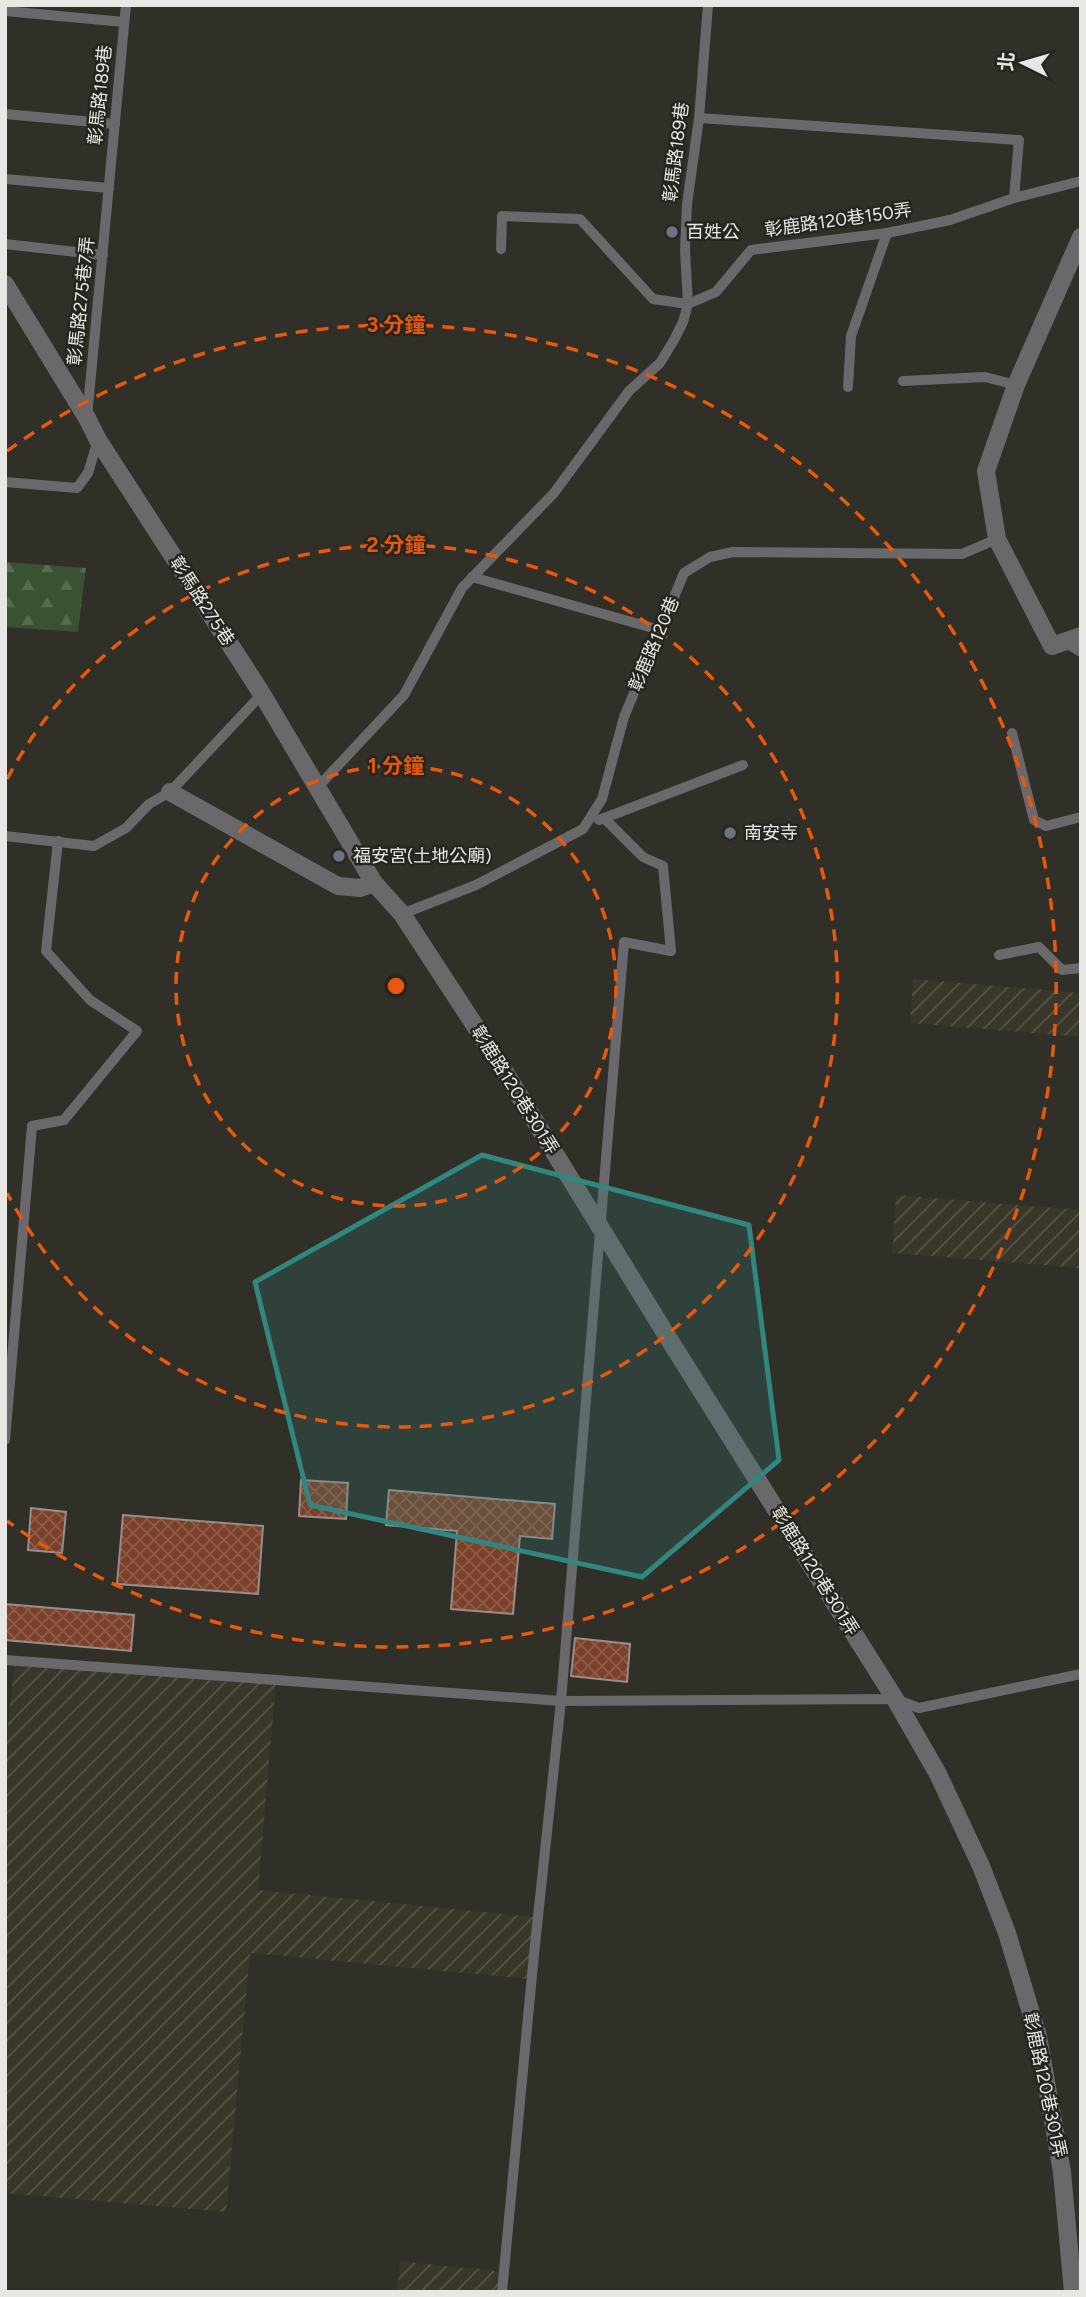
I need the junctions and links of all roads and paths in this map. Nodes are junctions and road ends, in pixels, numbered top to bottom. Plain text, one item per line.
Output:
1 (126, 5) edge
2 (708, 5) edge
3 (5, 10) edge
4 (124, 22) junction
5 (5, 114) edge
6 (699, 118) junction
7 (115, 124) junction
8 (5, 179) edge
9 (1081, 181) edge
10 (109, 188) junction
11 (1014, 198) junction
12 (887, 233) junction
13 (1081, 237) edge
14 (5, 244) edge
15 (501, 249) dead end
16 (103, 255) junction
17 (5, 284) edge
18 (11, 301) edge
19 (688, 304) junction
20 (903, 381) dead end
21 (1016, 385) junction
22 (848, 387) dead end
23 (87, 418) junction
24 (97, 440) junction
25 (5, 482) edge
26 (997, 539) junction
27 (472, 577) junction
28 (660, 630) junction
29 (1081, 636) edge
30 (1058, 644) junction
31 (1081, 652) edge
32 (262, 694) junction
33 (1012, 733) dead end
34 (743, 765) dead end
35 (317, 788) junction
36 (170, 792) junction
37 (1081, 817) edge
38 (605, 819) junction
39 (586, 824) junction
40 (5, 836) edge
41 (58, 841) junction
42 (374, 883) junction
43 (402, 914) junction
44 (999, 955) dead end
45 (1081, 968) edge
46 (600, 1228) junction
47 (5, 1440) edge
48 (5, 1660) edge
49 (1081, 1674) edge
50 (895, 1699) junction
51 (561, 1701) junction
52 (502, 2292) edge
53 (1073, 2292) edge

1 - 4 lane, 彰馬路189巷
2 - 6 lane, 彰馬路189巷
3 - 4 lane
4 - 7 lane, 彰馬路189巷
5 - 7 lane
6 - 11 lane
6 - 19 lane, 彰馬路189巷
7 - 10 lane, 彰馬路189巷
8 - 10 lane
9 - 11 lane, 彰鹿路120巷150弄
10 - 16 lane, 彰馬路275巷7弄
11 - 12 lane, 彰鹿路120巷150弄
12 - 19 lane, 彰鹿路120巷150弄
12 - 22 lane
13 - 21 street
14 - 16 lane
15 - 19 lane
16 - 23 lane, 彰馬路275巷7弄
17 - 18 street, 彰馬路275巷
18 - 23 street, 彰馬路275巷
19 - 27 lane
20 - 21 lane
21 - 26 street
23 - 24 street, 彰馬路275巷
24 - 25 lane
24 - 32 street, 彰馬路275巷
26 - 28 lane, 彰鹿路120巷
26 - 30 street
27 - 28 lane
27 - 35 lane
28 - 39 lane, 彰鹿路120巷
29 - 30 street
30 - 31 lane
32 - 35 street, 彰馬路275巷
32 - 36 lane
33 - 37 lane
34 - 38 lane
35 - 42 street, 彰馬路275巷
36 - 41 lane
36 - 42 street
38 - 39 lane
38 - 46 lane
39 - 43 lane, 彰鹿路120巷
40 - 41 lane
41 - 47 lane
42 - 43 street, 彰馬路275巷
43 - 46 street, 彰鹿路120巷301弄
44 - 45 lane
46 - 50 street, 彰鹿路120巷301弄
46 - 51 lane
48 - 51 lane
49 - 50 lane
50 - 51 lane
50 - 53 street, 彰鹿路120巷301弄
51 - 52 lane

